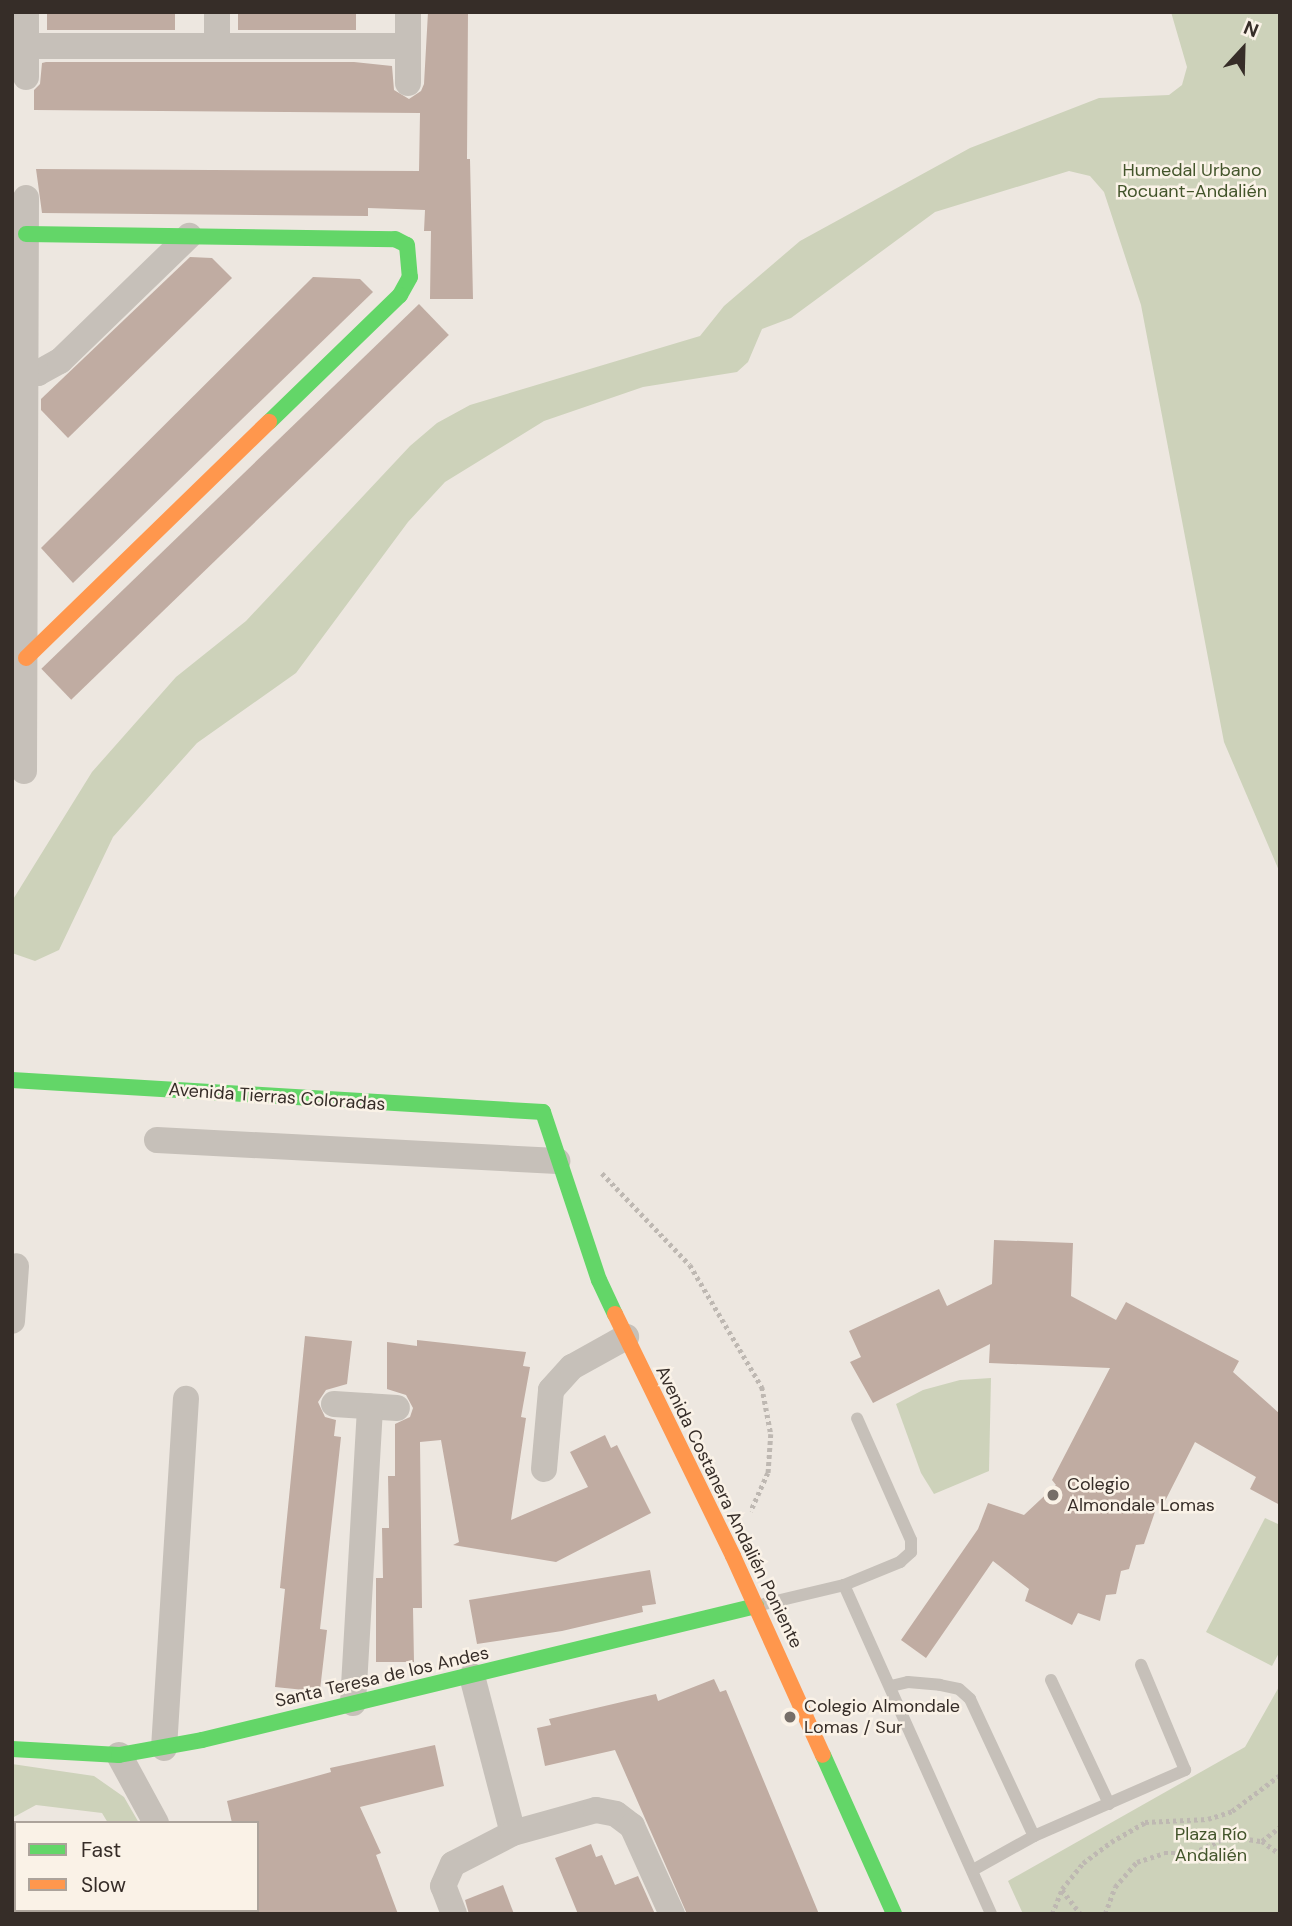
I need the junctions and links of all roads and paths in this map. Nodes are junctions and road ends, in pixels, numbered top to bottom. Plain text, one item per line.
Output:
1 (26, 12) edge
2 (217, 12) edge
3 (408, 12) edge
4 (26, 46) junction
5 (217, 46) junction
6 (408, 46) junction
7 (26, 77) dead end
8 (408, 83) dead end
9 (26, 198) dead end
10 (26, 234) junction
11 (189, 236) junction
12 (19, 374) edge
13 (26, 658) junction
14 (24, 771) dead end
15 (12, 1080) edge
16 (542, 1112) joint
17 (157, 1140) dead end
18 (557, 1161) junction
19 (598, 1169) dead end
20 (16, 1266) dead end
21 (12, 1321) edge
22 (626, 1337) junction
23 (186, 1399) dead end
24 (334, 1404) dead end
25 (370, 1406) junction
26 (397, 1408) dead end
27 (857, 1418) dead end
28 (544, 1469) dead end
29 (729, 1548) junction
30 (844, 1586) junction
31 (756, 1606) junction
32 (1141, 1665) dead end
33 (472, 1676) junction
34 (1051, 1680) dead end
35 (891, 1686) junction
36 (353, 1703) junction
37 (164, 1748) junction
38 (12, 1749) edge
39 (119, 1755) junction
40 (1280, 1775) edge
41 (1109, 1804) junction
42 (155, 1821) edge
43 (1280, 1827) edge
44 (513, 1833) junction
45 (1034, 1836) junction
46 (1262, 1841) junction
47 (1280, 1854) edge
48 (973, 1870) junction
49 (1062, 1889) junction
50 (454, 1914) edge
51 (672, 1914) edge
52 (894, 1914) edge
53 (990, 1914) edge
54 (1052, 1914) edge
55 (1081, 1914) edge
56 (1105, 1914) edge

1 - 4 street
2 - 5 street
3 - 6 street
4 - 5 street
4 - 7 street
5 - 6 street
6 - 8 street
9 - 10 street
10 - 11 street
10 - 12 street
11 - 12 street
11 - 13 street
12 - 13 street
13 - 14 street
15 - 16 street, Avenida Tierras Coloradas
16 - 18 street, Avenida Costanera Andalién Poniente
17 - 18 street
18 - 22 street, Avenida Costanera Andalién Poniente
19 - 29 path
20 - 21 street
22 - 28 street
22 - 29 street, Avenida Costanera Andalién Poniente
23 - 37 street
24 - 25 street
25 - 26 street
25 - 36 street
27 - 30 lane
29 - 31 street, Avenida Costanera Andalién Poniente
30 - 31 lane
30 - 35 lane
31 - 33 street, Santa Teresa de los Andes
31 - 52 street, Avenida Costanera Andalién Poniente
32 - 41 lane
33 - 36 street, Santa Teresa de los Andes
33 - 44 street
34 - 41 lane
35 - 45 lane
35 - 48 lane
36 - 37 street, Santa Teresa de los Andes
37 - 39 street, Santa Teresa de los Andes
38 - 39 street, Santa Teresa de los Andes
39 - 42 street
40 - 49 path
41 - 45 lane
43 - 46 path
44 - 50 street
44 - 51 street
45 - 48 lane
46 - 47 path
46 - 56 path
48 - 53 lane
49 - 54 path
49 - 55 path

